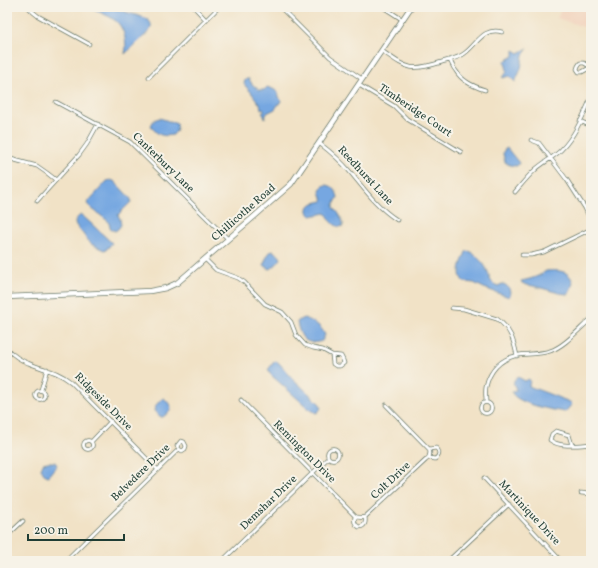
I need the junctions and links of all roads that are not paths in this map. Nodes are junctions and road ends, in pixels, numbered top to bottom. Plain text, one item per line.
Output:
1 (29, 7) edge
2 (194, 7) edge
3 (220, 7) edge
4 (280, 7) edge
5 (382, 7) edge
6 (411, 7) edge
7 (206, 20) junction
8 (403, 20) junction
9 (502, 32) dead end
10 (89, 44) dead end
11 (382, 51) junction
12 (450, 60) junction
13 (149, 78) dead end
14 (362, 79) junction
15 (359, 84) junction
16 (486, 90) dead end
17 (591, 98) edge
18 (56, 102) dead end
19 (580, 121) junction
20 (98, 124) junction
21 (591, 126) edge
22 (531, 140) dead end
23 (319, 143) junction
24 (462, 152) dead end
25 (7, 158) edge
26 (550, 158) junction
27 (56, 180) junction
28 (515, 192) dead end
29 (37, 201) dead end
30 (397, 220) dead end
31 (591, 221) edge
32 (591, 229) edge
33 (228, 239) junction
34 (522, 255) dead end
35 (205, 259) junction
36 (7, 297) edge
37 (452, 308) dead end
38 (591, 319) edge
39 (7, 349) edge
40 (332, 355) junction
41 (517, 356) junction
42 (47, 369) junction
43 (41, 390) dead end
44 (241, 400) dead end
45 (486, 402) dead end
46 (386, 405) dead end
47 (111, 422) junction
48 (91, 442) dead end
49 (591, 444) edge
50 (572, 445) junction
51 (179, 449) dead end
52 (429, 449) junction
53 (328, 458) dead end
54 (429, 458) junction
55 (157, 469) junction
56 (313, 473) junction
57 (484, 478) dead end
58 (581, 493) dead end
59 (591, 494) edge
60 (509, 504) junction
61 (355, 516) junction
62 (365, 517) junction
63 (23, 521) dead end
64 (7, 535) edge
65 (65, 561) edge
66 (222, 561) edge
67 (448, 561) edge
68 (561, 561) edge

1 - 10 street
2 - 7 street
3 - 7 street
4 - 14 street
5 - 8 street
6 - 8 street, Chillicothe Road
7 - 13 street
8 - 11 street, Chillicothe Road
9 - 12 street
11 - 12 street
11 - 14 street, Chillicothe Road
12 - 16 street
14 - 15 street, Chillicothe Road
15 - 23 street, Chillicothe Road
15 - 24 street, Timberidge Court
17 - 19 street
18 - 20 street, Canterbury Lane
19 - 21 street
19 - 26 street
20 - 27 street
20 - 33 street, Canterbury Lane
22 - 26 street
23 - 30 street, Reedhurst Lane
23 - 33 street, Chillicothe Road
25 - 27 street
26 - 28 street
26 - 31 street
27 - 29 street
32 - 34 street
33 - 35 street, Chillicothe Road
35 - 36 street, Chillicothe Road
35 - 40 street
37 - 41 street
38 - 41 street
39 - 42 street, Ridgeside Drive
40 - 40 street
41 - 45 street
42 - 43 street
42 - 47 street, Ridgeside Drive
44 - 56 street, Remington Drive
46 - 52 street
47 - 48 street
47 - 55 street, Ridgeside Drive
49 - 50 street
50 - 50 street
51 - 55 street, Belvedere Drive
52 - 54 street
52 - 54 street, Colt Drive
53 - 56 street, Demshar Drive
54 - 62 street, Colt Drive
55 - 65 street, Belvedere Drive
56 - 61 street, Remington Drive
56 - 66 street, Demshar Drive
57 - 60 street, Martinique Drive
58 - 59 street
60 - 67 street
60 - 68 street, Martinique Drive
61 - 62 street
61 - 62 street, Colt Drive
63 - 64 street

